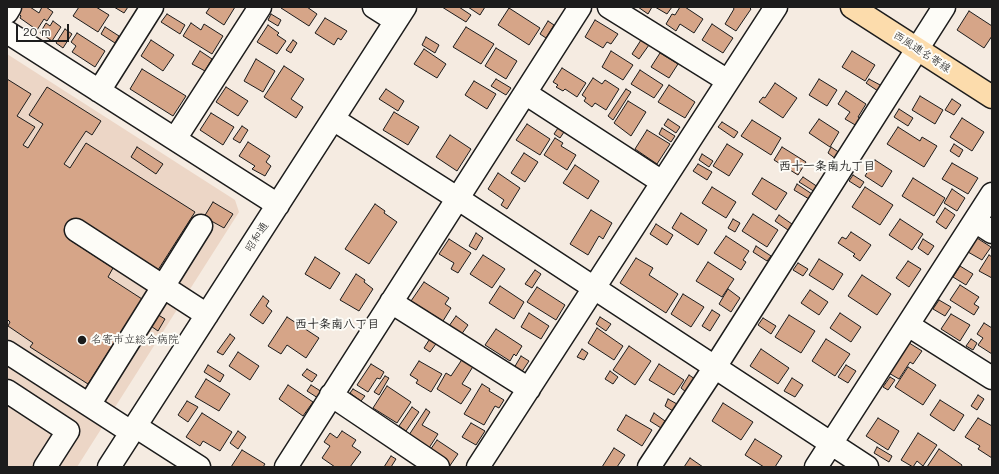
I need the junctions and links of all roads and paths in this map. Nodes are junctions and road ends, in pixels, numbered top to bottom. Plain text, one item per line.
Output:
1 (10, 7) edge
2 (152, 7) edge
3 (260, 7) edge
4 (374, 7) edge
5 (580, 7) edge
6 (609, 7) edge
7 (776, 7) edge
8 (852, 7) edge
9 (944, 7) edge
10 (7, 12) edge
11 (400, 14) edge
12 (7, 32) edge
13 (917, 49) junction
14 (728, 81) junction
15 (99, 91) junction
16 (525, 93) junction
17 (992, 98) edge
18 (333, 119) junction
19 (175, 139) junction
20 (662, 182) junction
21 (992, 194) edge
22 (457, 198) junction
23 (278, 205) junction
24 (200, 226) dead end
25 (983, 226) edge
26 (76, 230) dead end
27 (163, 286) junction
28 (594, 288) junction
29 (391, 302) junction
30 (206, 315) junction
31 (908, 324) junction
32 (7, 352) edge
33 (715, 367) junction
34 (992, 378) edge
35 (529, 389) junction
36 (7, 390) edge
37 (331, 395) junction
38 (89, 405) junction
39 (133, 429) junction
40 (832, 443) junction
41 (45, 467) edge
42 (109, 467) edge
43 (199, 467) edge
44 (286, 467) edge
45 (438, 467) edge
46 (478, 467) edge
47 (649, 467) edge
48 (816, 467) edge
49 (868, 467) edge

1 - 10 street
2 - 15 street
3 - 19 street
4 - 11 street
5 - 16 street
6 - 14 street
7 - 14 street
8 - 13 main road, 西風連名寄線
9 - 13 street
11 - 18 street, 昭和通
12 - 15 street
13 - 17 main road, 西風連名寄線
13 - 33 street
14 - 20 street
15 - 19 street
16 - 20 street
16 - 22 street
18 - 22 street
18 - 23 street, 昭和通
19 - 23 street
20 - 28 street
21 - 25 street
22 - 28 street
22 - 29 street
23 - 30 street, 昭和通
24 - 27 street
25 - 31 street
26 - 27 street
27 - 30 street
27 - 38 street
28 - 33 street
28 - 35 street
29 - 35 street
29 - 37 street
30 - 39 street, 昭和通
31 - 34 street
31 - 40 street
32 - 38 street
33 - 40 street
33 - 47 street
35 - 46 street
36 - 41 street
37 - 44 street
37 - 45 street
38 - 39 street
39 - 42 street, 昭和通
39 - 43 street
40 - 48 street
40 - 49 street

